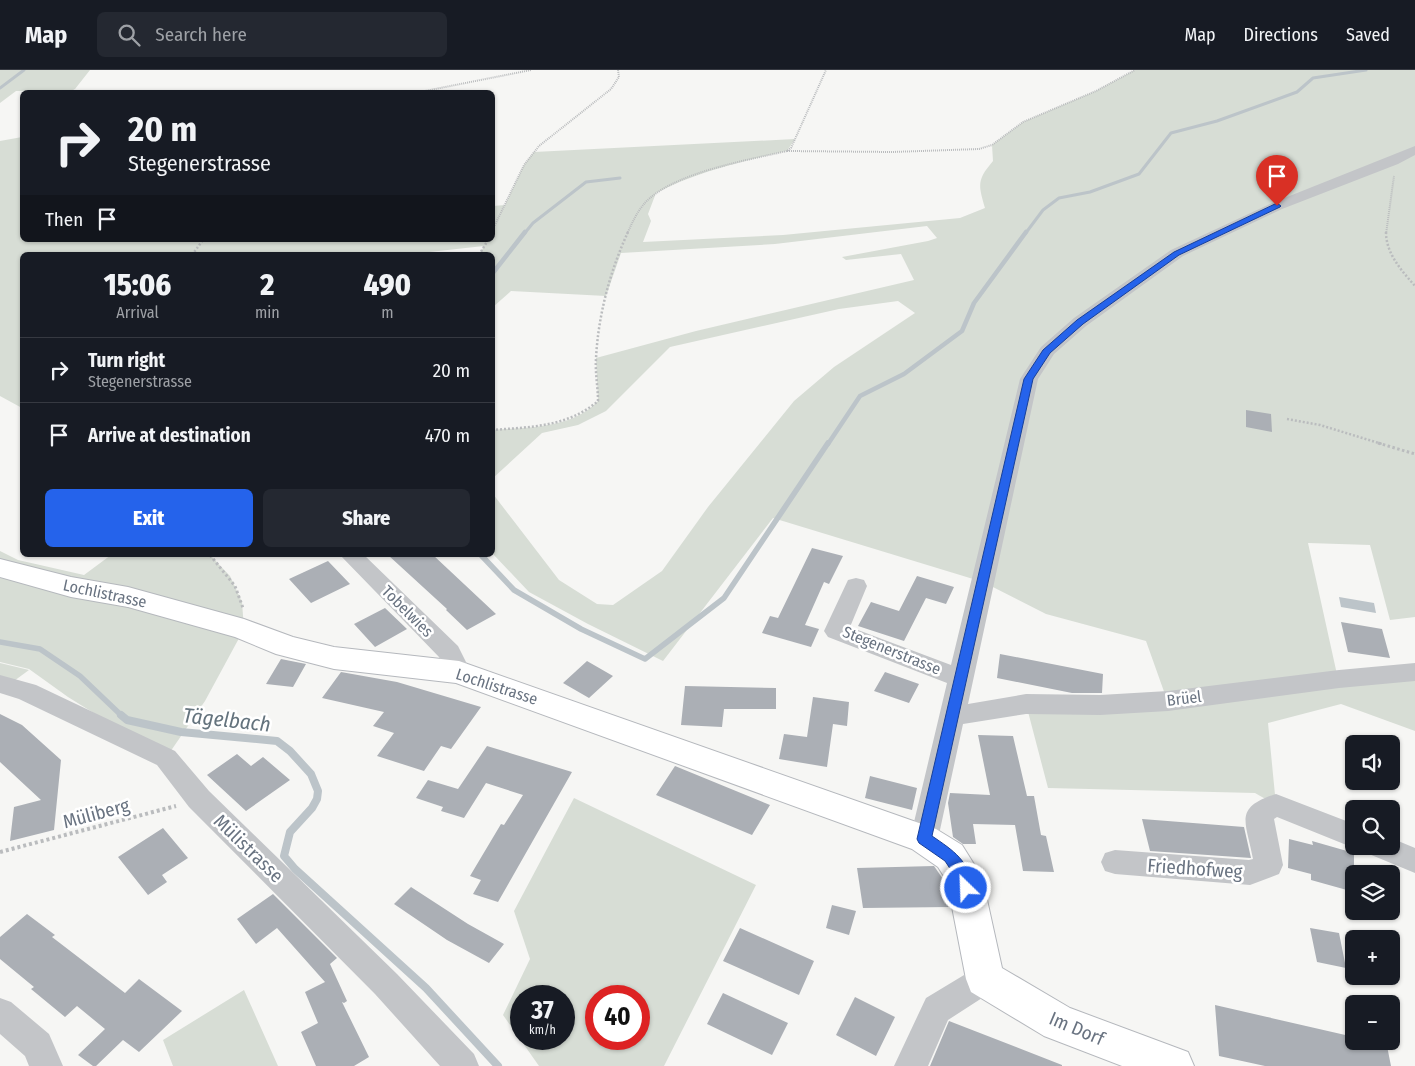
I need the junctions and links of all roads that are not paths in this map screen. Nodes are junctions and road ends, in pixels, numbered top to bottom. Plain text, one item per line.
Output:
1 (1415, 150) edge
2 (354, 557) edge
3 (0, 568) edge
4 (856, 586) dead end
5 (459, 672) junction
6 (1415, 672) edge
7 (961, 678) junction
8 (0, 684) edge
9 (952, 716) junction
10 (1345, 832) edge
11 (924, 839) junction
12 (1400, 855) edge
13 (1415, 861) edge
14 (1115, 862) dead end
15 (985, 979) junction
16 (0, 1013) edge
17 (46, 1066) edge
18 (462, 1066) edge
19 (911, 1066) edge
20 (1174, 1066) edge

1 - 7 street, Stegenerstrasse
2 - 5 street, Tobelwies
3 - 5 street, Lochlistrasse
4 - 7 street, Stegenerstrasse
5 - 11 street, Lochlistrasse
6 - 9 street, Brüel
7 - 9 street, Stegenerstrasse
8 - 18 street, Mülistrasse
9 - 11 street, Stegenerstrasse
10 - 14 street, Friedhofweg
11 - 15 street
12 - 13 street
15 - 19 street
15 - 20 street, Im Dorf
16 - 17 street

